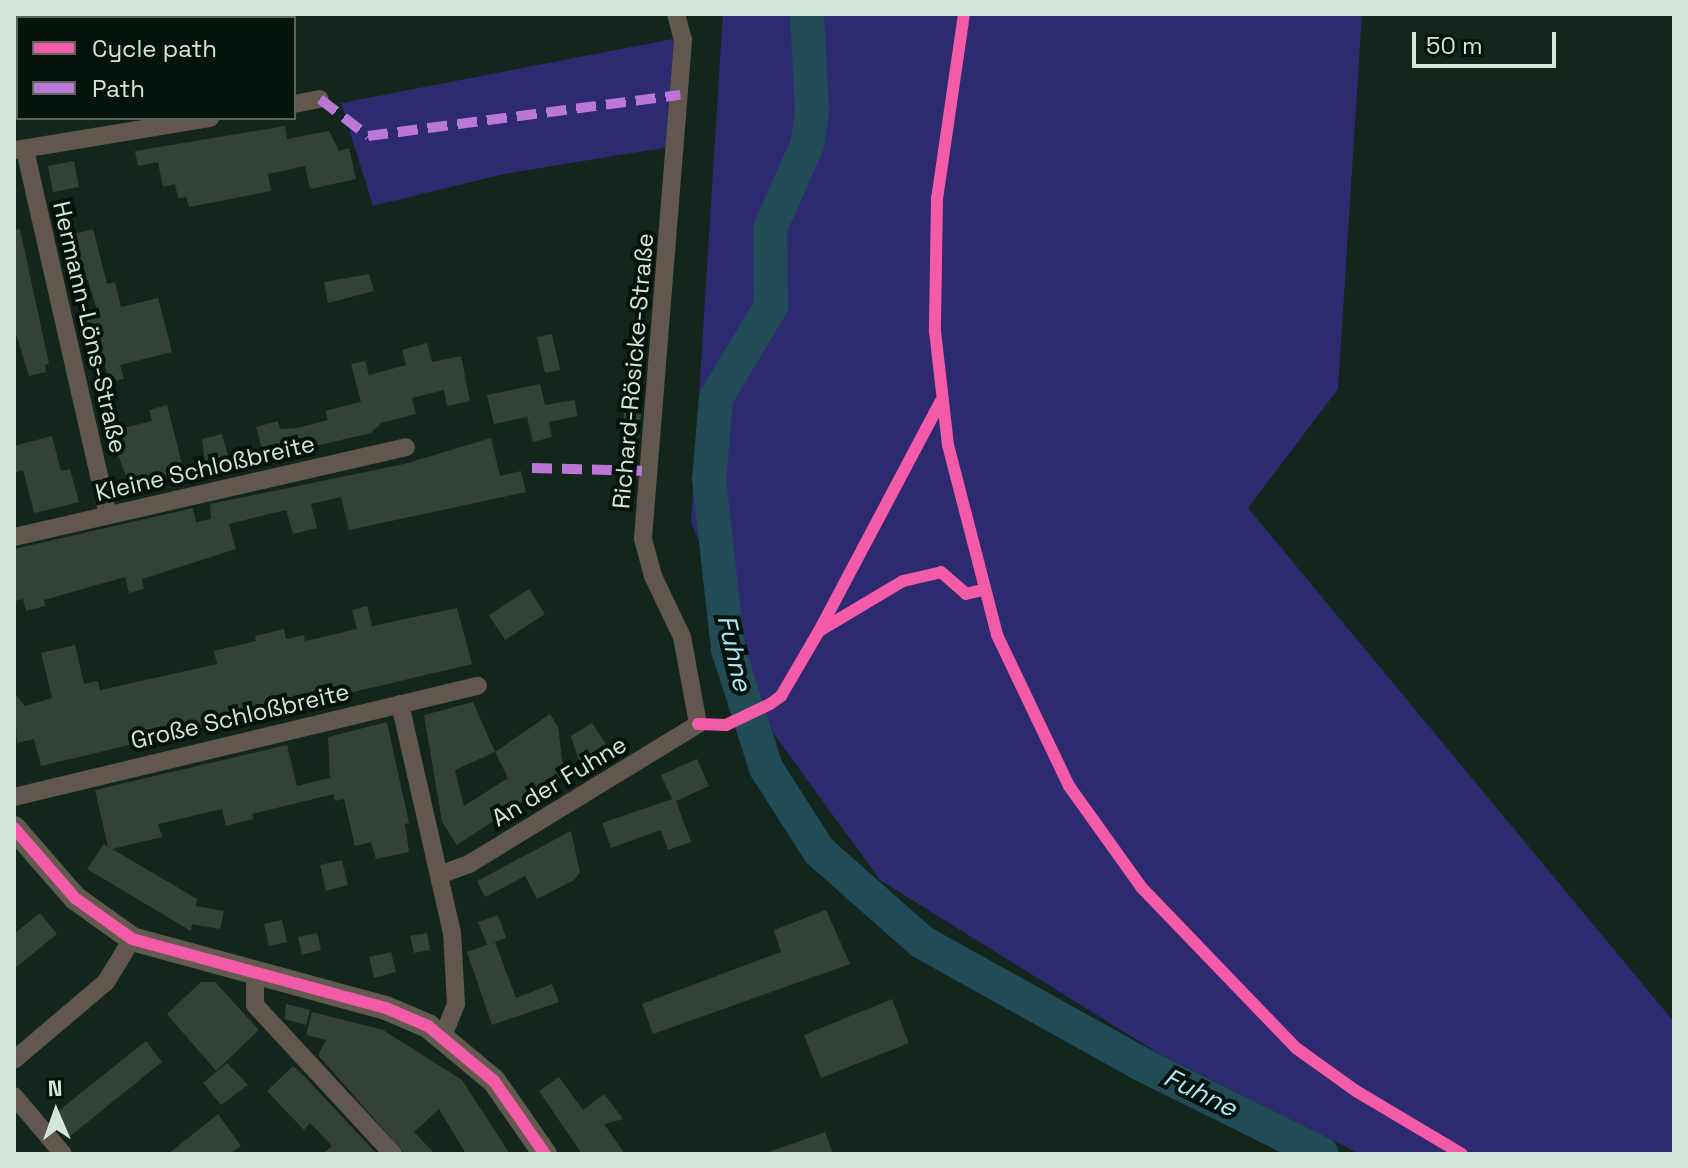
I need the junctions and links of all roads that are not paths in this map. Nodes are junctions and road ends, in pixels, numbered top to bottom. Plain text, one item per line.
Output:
1 (676, 14) edge
2 (320, 99) dead end
3 (296, 104) edge
4 (198, 120) edge
5 (19, 150) edge
6 (406, 447) dead end
7 (108, 515) junction
8 (14, 537) edge
9 (478, 686) dead end
10 (400, 704) junction
11 (698, 724) joint
12 (14, 797) edge
13 (14, 828) edge
14 (442, 874) junction
15 (132, 939) junction
16 (255, 974) junction
17 (443, 1036) junction
18 (14, 1060) edge
19 (14, 1096) edge
20 (63, 1154) edge
21 (393, 1154) edge
22 (545, 1154) edge

1 - 11 street, Richard-Rösicke-Straße
2 - 3 street
4 - 5 street
5 - 7 street, Hermann-Löns-Straße
6 - 7 street, Kleine Schloßbreite
7 - 8 street, Kleine Schloßbreite
9 - 10 street, Große Schloßbreite
10 - 12 street, Große Schloßbreite
10 - 14 street
11 - 14 street, An der Fuhne
13 - 15 main road
14 - 17 street
15 - 16 main road
15 - 18 street
16 - 17 main road
16 - 21 street
17 - 22 main road
19 - 20 street

